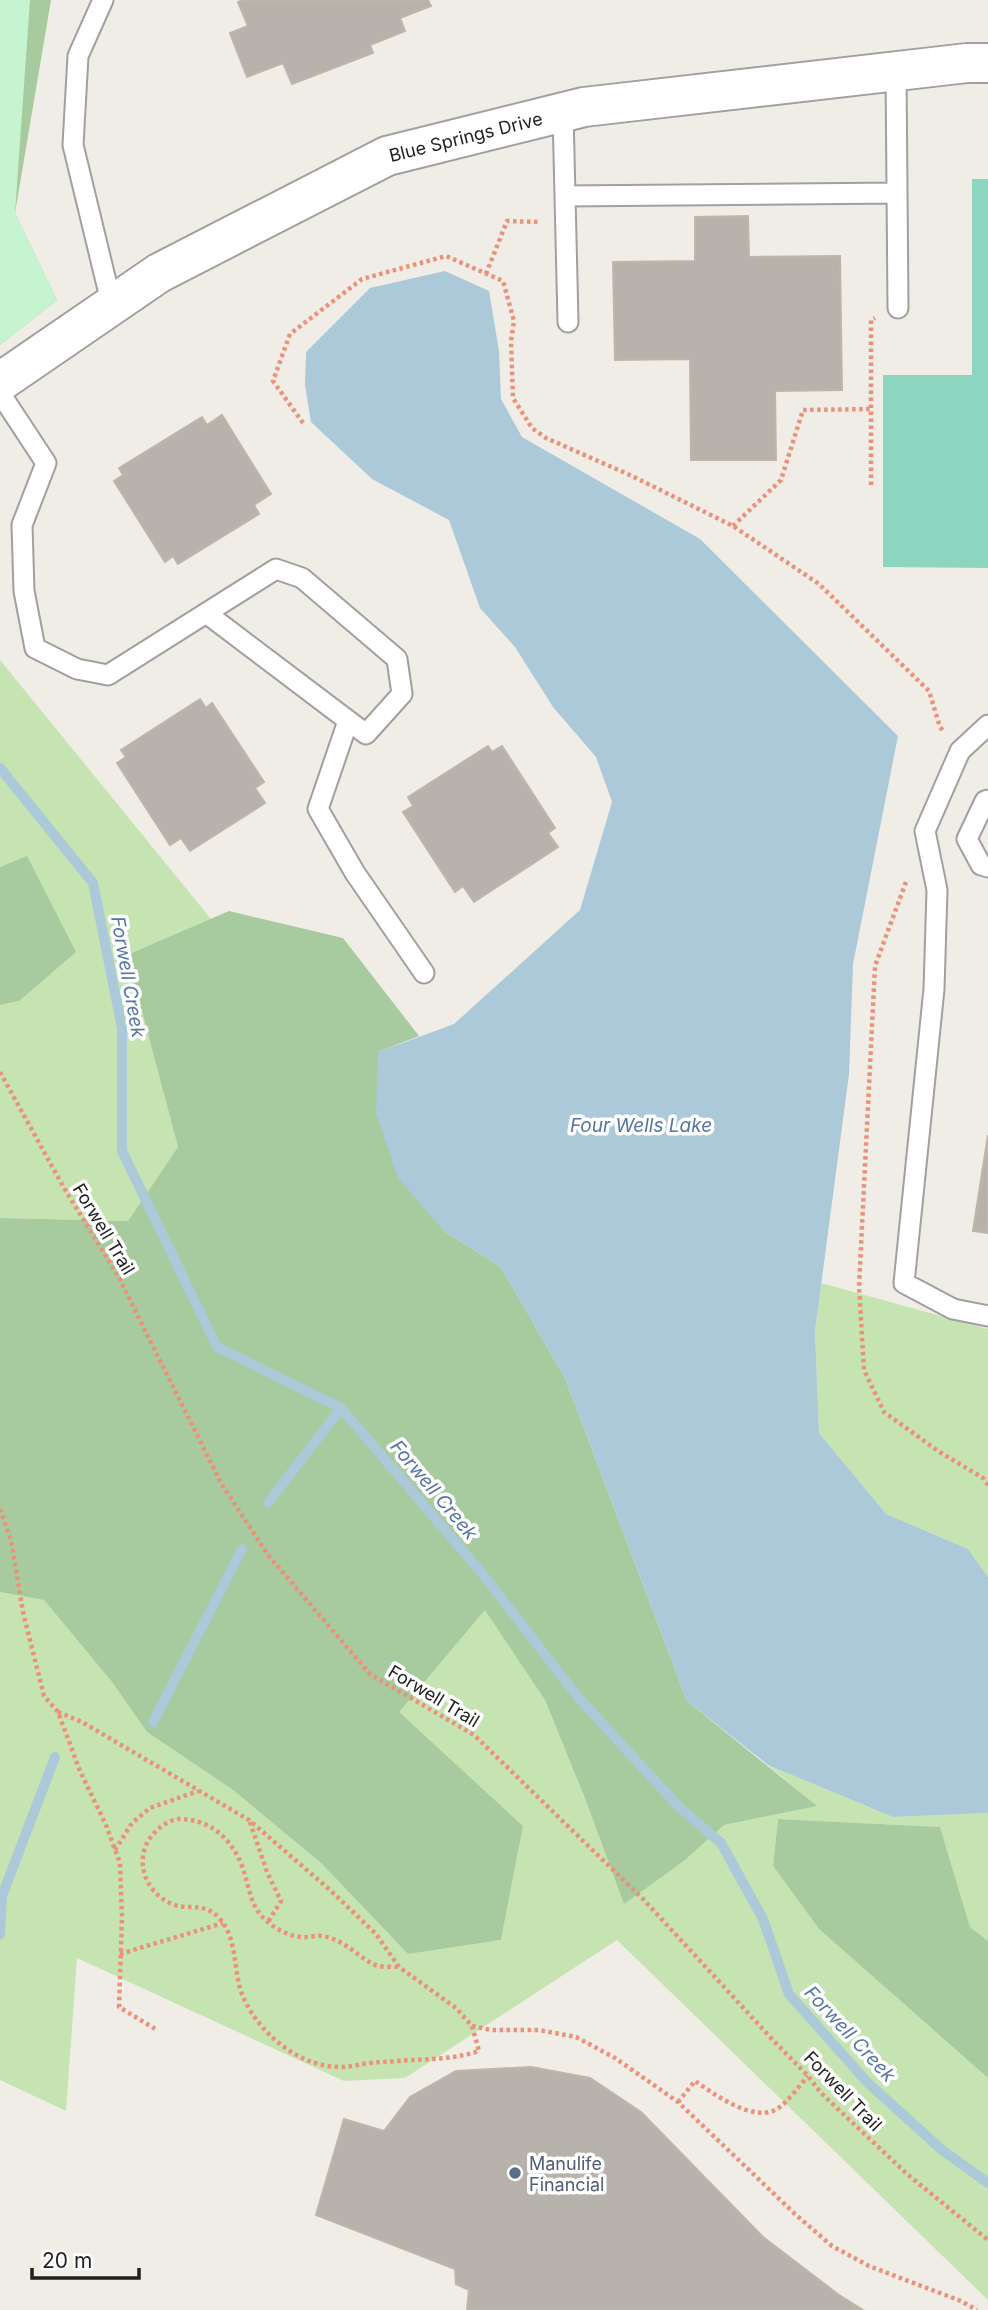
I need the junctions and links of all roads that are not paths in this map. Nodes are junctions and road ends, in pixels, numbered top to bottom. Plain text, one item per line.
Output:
1 (103, 0) edge
2 (988, 63) edge
3 (896, 70) junction
4 (563, 112) junction
5 (897, 193) junction
6 (565, 196) junction
7 (112, 306) junction
8 (898, 309) road end
9 (568, 322) dead end
10 (0, 382) edge
11 (0, 393) edge
12 (205, 613) junction
13 (348, 721) junction
14 (988, 725) edge
15 (988, 800) edge
16 (988, 867) edge
17 (424, 973) dead end
18 (988, 1316) edge

1 - 7 lane
2 - 3 street, Blue Springs Drive
3 - 4 street, Blue Springs Drive
3 - 5 lane
4 - 6 lane
4 - 7 street, Blue Springs Drive
5 - 6 lane
5 - 8 lane
6 - 9 lane
7 - 10 street, Blue Springs Drive
11 - 12 lane
12 - 13 lane
12 - 13 lane
13 - 17 lane
14 - 18 lane
15 - 16 lane

